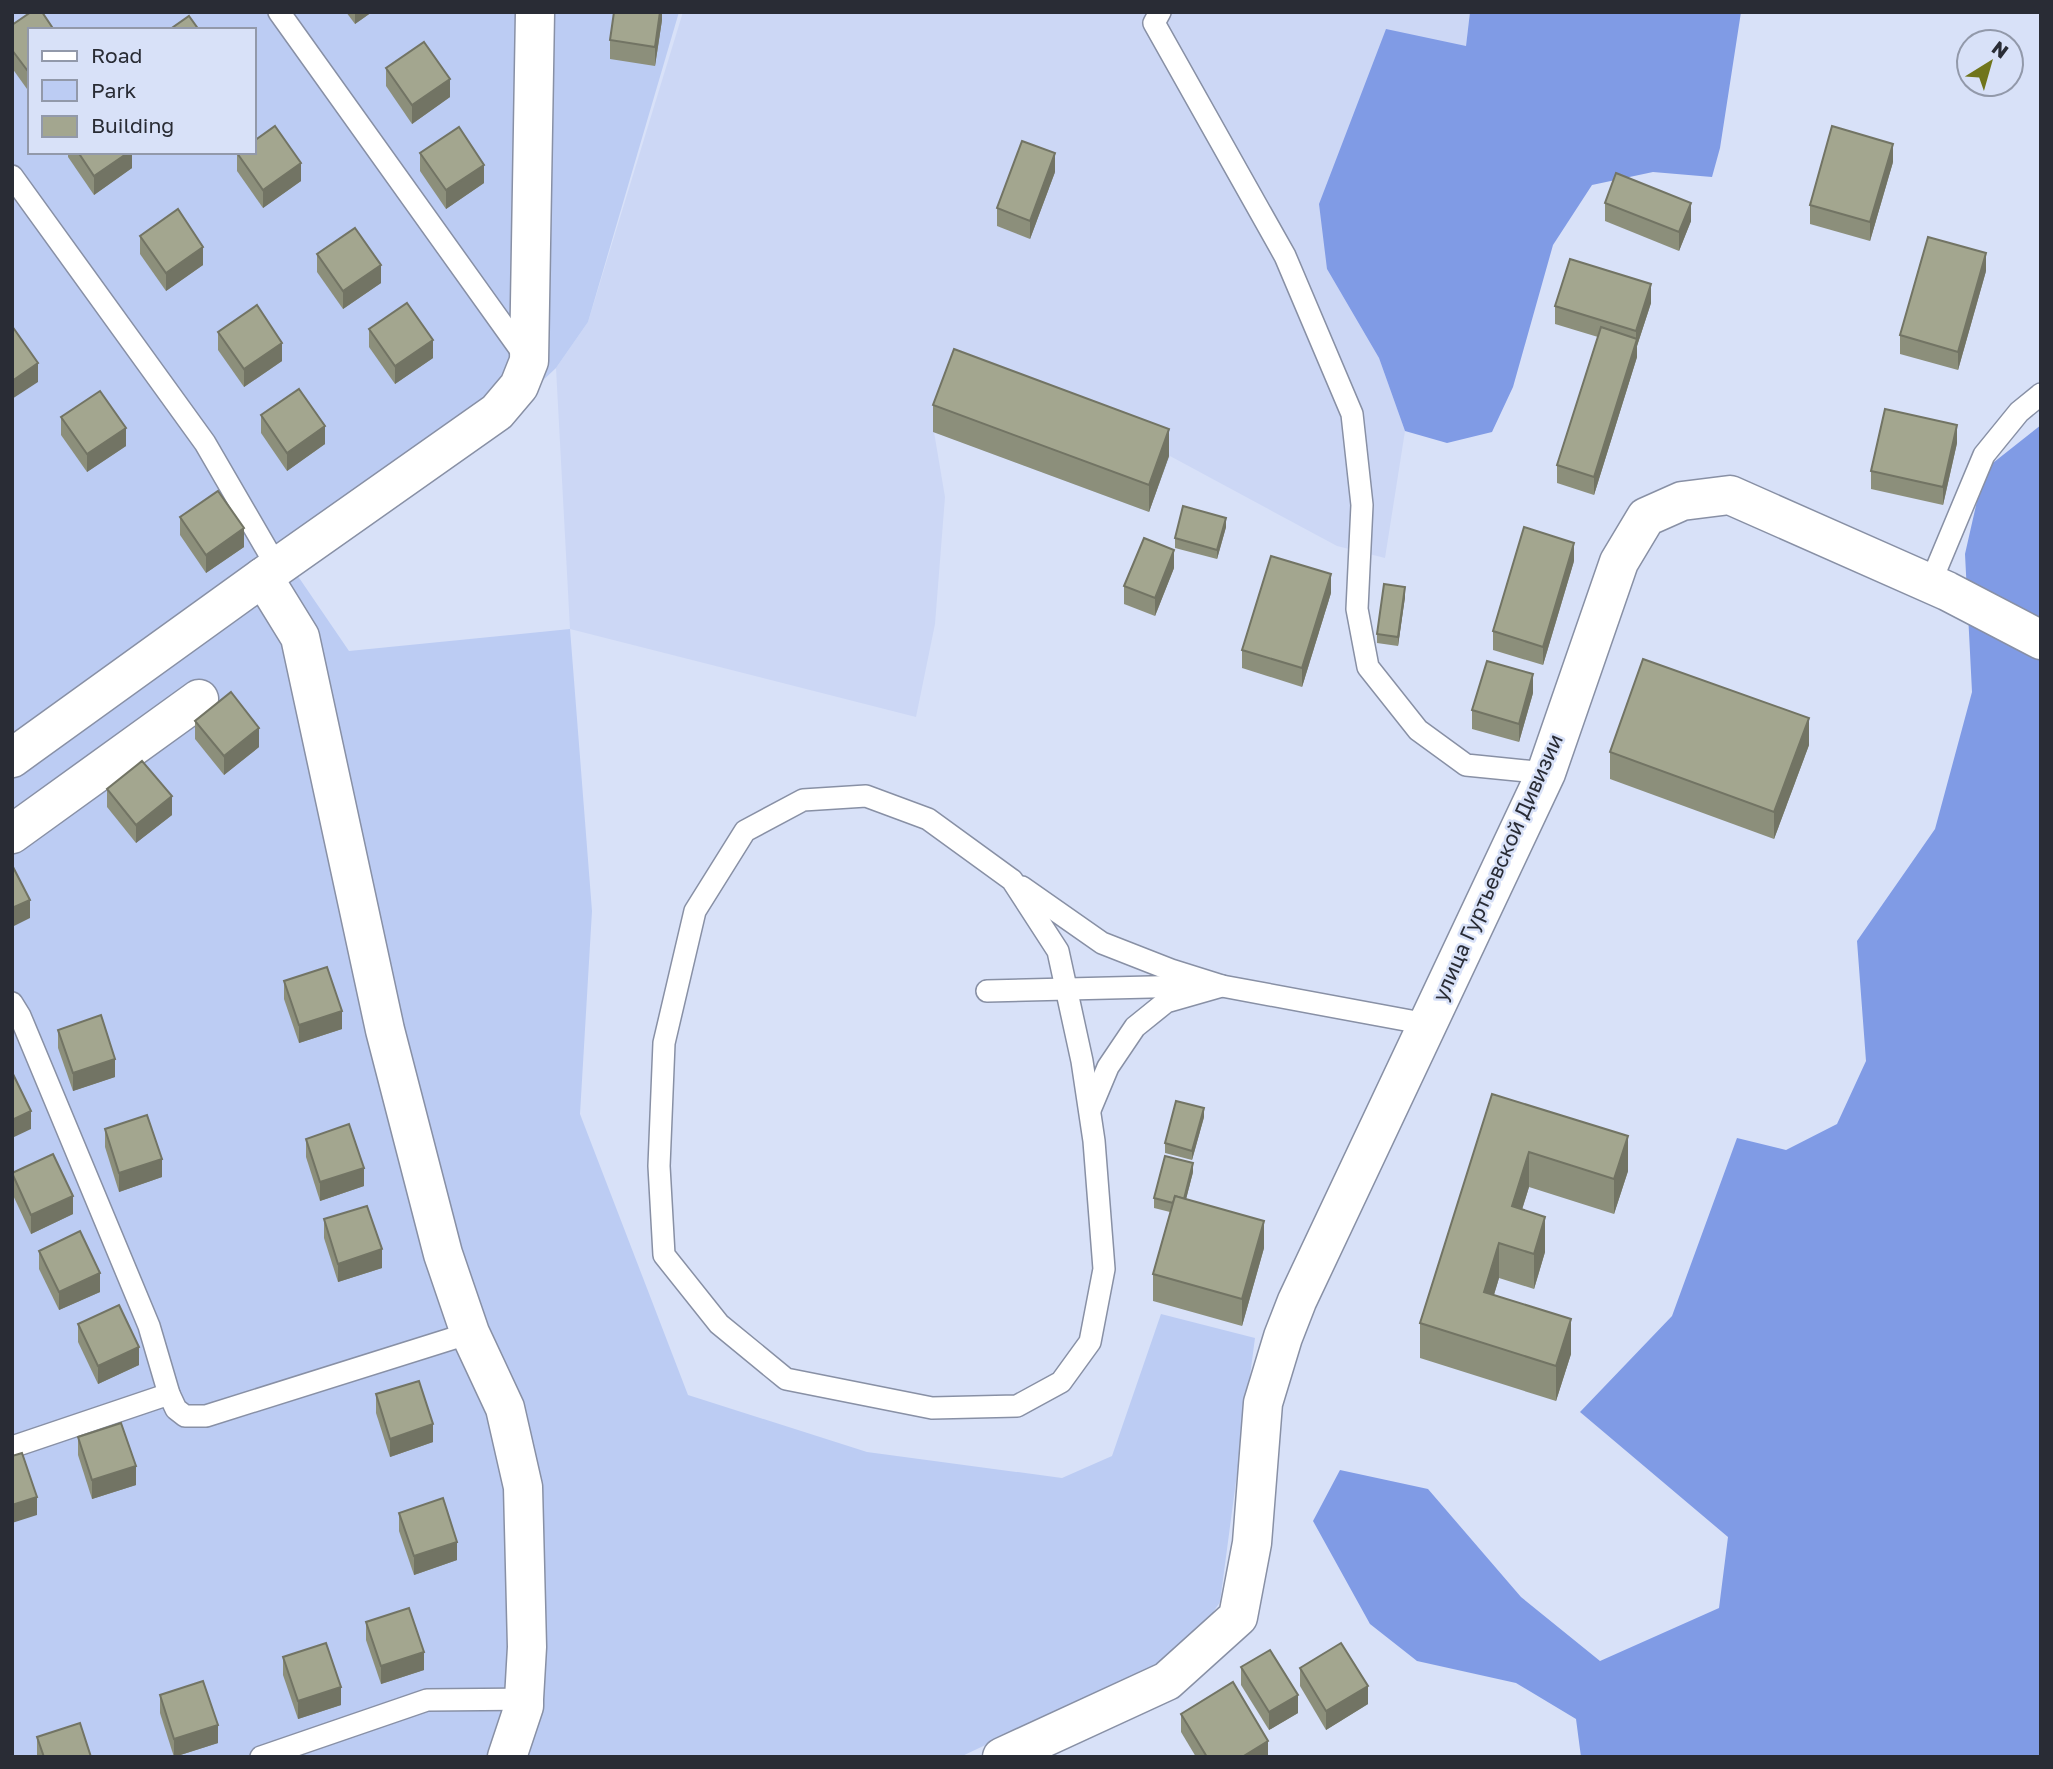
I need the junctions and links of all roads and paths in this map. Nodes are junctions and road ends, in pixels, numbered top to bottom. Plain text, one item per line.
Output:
1 (279, 12) edge
2 (535, 12) edge
3 (1160, 12) edge
4 (12, 176) edge
5 (529, 361) junction
6 (2041, 394) edge
7 (270, 572) junction
8 (1930, 584) junction
9 (2041, 640) edge
10 (199, 699) dead end
11 (12, 758) edge
12 (1546, 773) junction
13 (12, 834) edge
14 (1012, 880) junction
15 (1222, 986) junction
16 (1066, 989) junction
17 (987, 991) dead end
18 (12, 1003) edge
19 (1427, 1024) junction
20 (1090, 1110) junction
21 (470, 1334) junction
22 (169, 1394) junction
23 (12, 1447) edge
24 (524, 1699) junction
25 (261, 1757) edge
26 (507, 1757) edge
27 (1002, 1757) edge

1 - 5 lane
2 - 5 street
3 - 12 lane
4 - 7 lane
5 - 7 street
6 - 8 lane
7 - 11 street
7 - 21 street
8 - 9 street, улица Гуртьевской Дивизии
8 - 12 street, улица Гуртьевской Дивизии
10 - 13 street
12 - 19 street, улица Гуртьевской Дивизии
14 - 15 lane
14 - 16 lane
14 - 20 lane
15 - 16 lane
15 - 19 lane
15 - 20 lane
16 - 17 lane
16 - 20 lane
18 - 22 lane
19 - 27 street, улица Гуртьевской Дивизии
21 - 22 lane
21 - 24 street
22 - 23 lane
24 - 25 lane
24 - 26 street

